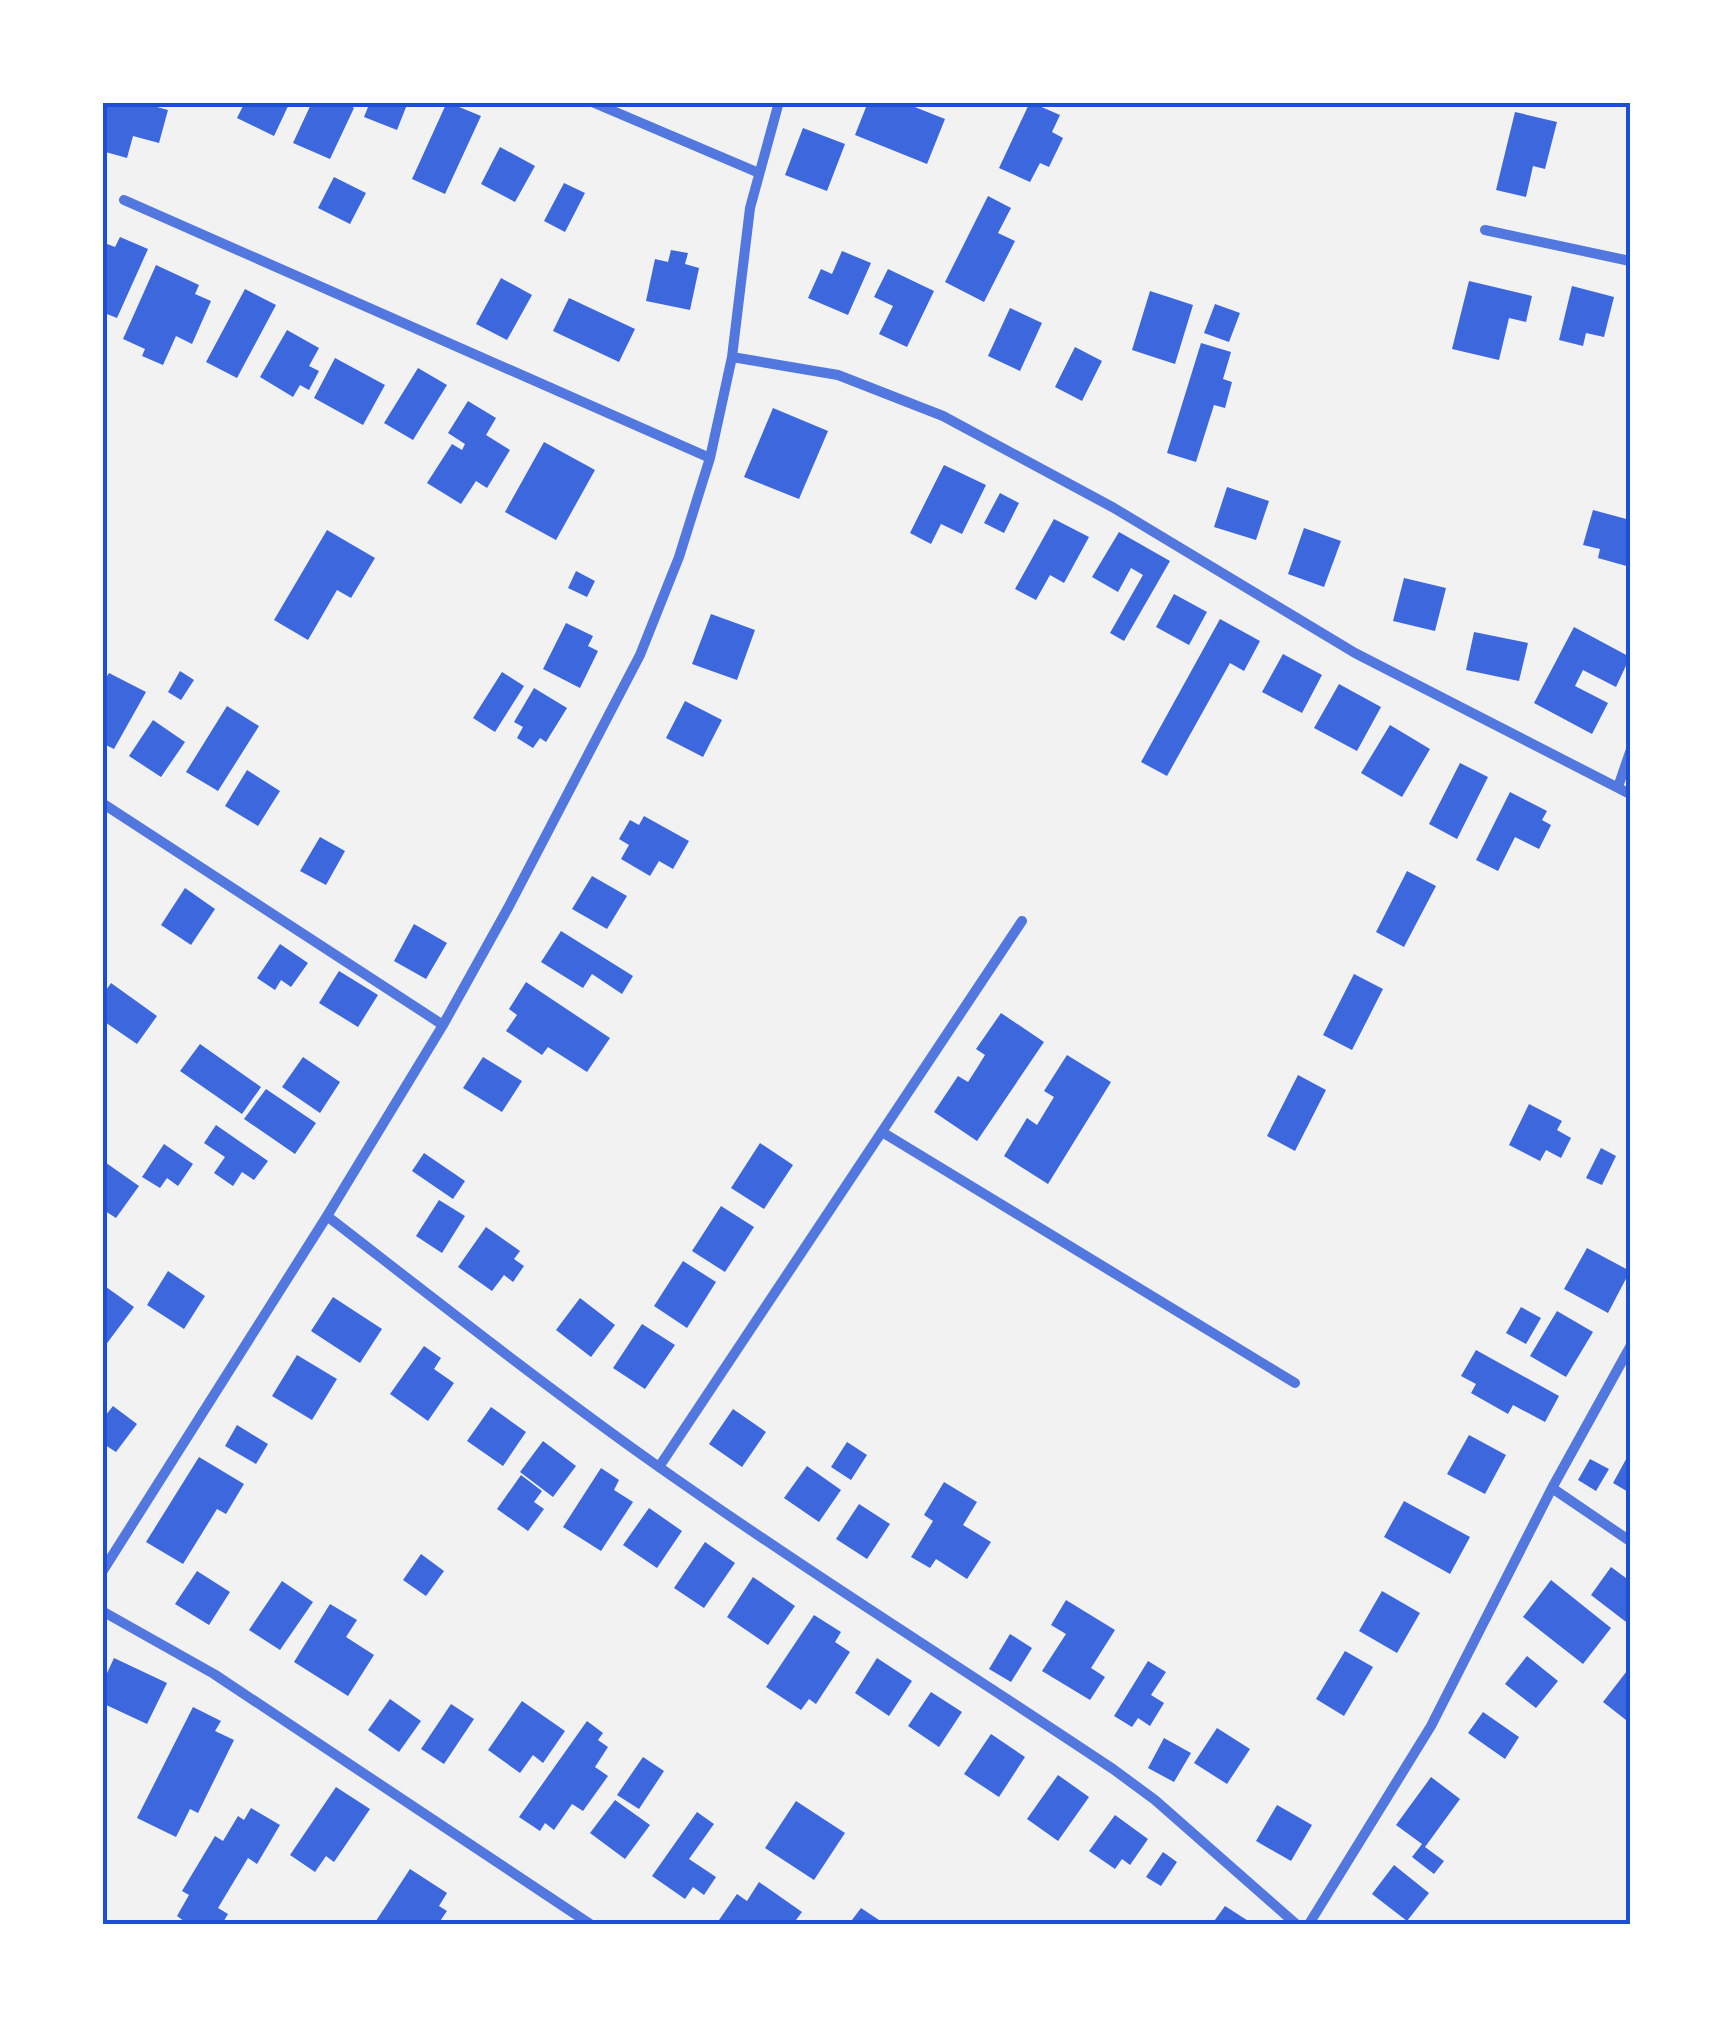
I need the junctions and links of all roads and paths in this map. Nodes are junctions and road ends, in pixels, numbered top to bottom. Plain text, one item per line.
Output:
1 (592, 102) edge
2 (779, 102) edge
3 (759, 173) junction
4 (124, 200) dead end
5 (1485, 230) dead end
6 (1630, 261) edge
7 (732, 358) junction
8 (710, 458) junction
9 (1630, 752) edge
10 (1618, 788) junction
11 (1630, 794) edge
12 (102, 803) edge
13 (1022, 922) dead end
14 (442, 1025) junction
15 (882, 1132) junction
16 (327, 1216) junction
17 (1630, 1347) edge
18 (1295, 1383) dead end
19 (658, 1467) junction
20 (1552, 1488) junction
21 (1630, 1542) edge
22 (102, 1572) edge
23 (102, 1611) edge
24 (590, 1924) edge
25 (1296, 1924) edge
26 (1309, 1924) edge

1 - 3 street
2 - 3 street
3 - 7 street
4 - 8 street
5 - 6 street
7 - 8 street
7 - 10 street
8 - 14 street
9 - 10 street
10 - 11 street
12 - 14 street
13 - 15 street
14 - 16 street
15 - 18 street
15 - 19 street
16 - 19 street
16 - 22 street
17 - 20 street
19 - 25 street
20 - 21 street
20 - 26 street
23 - 24 street

